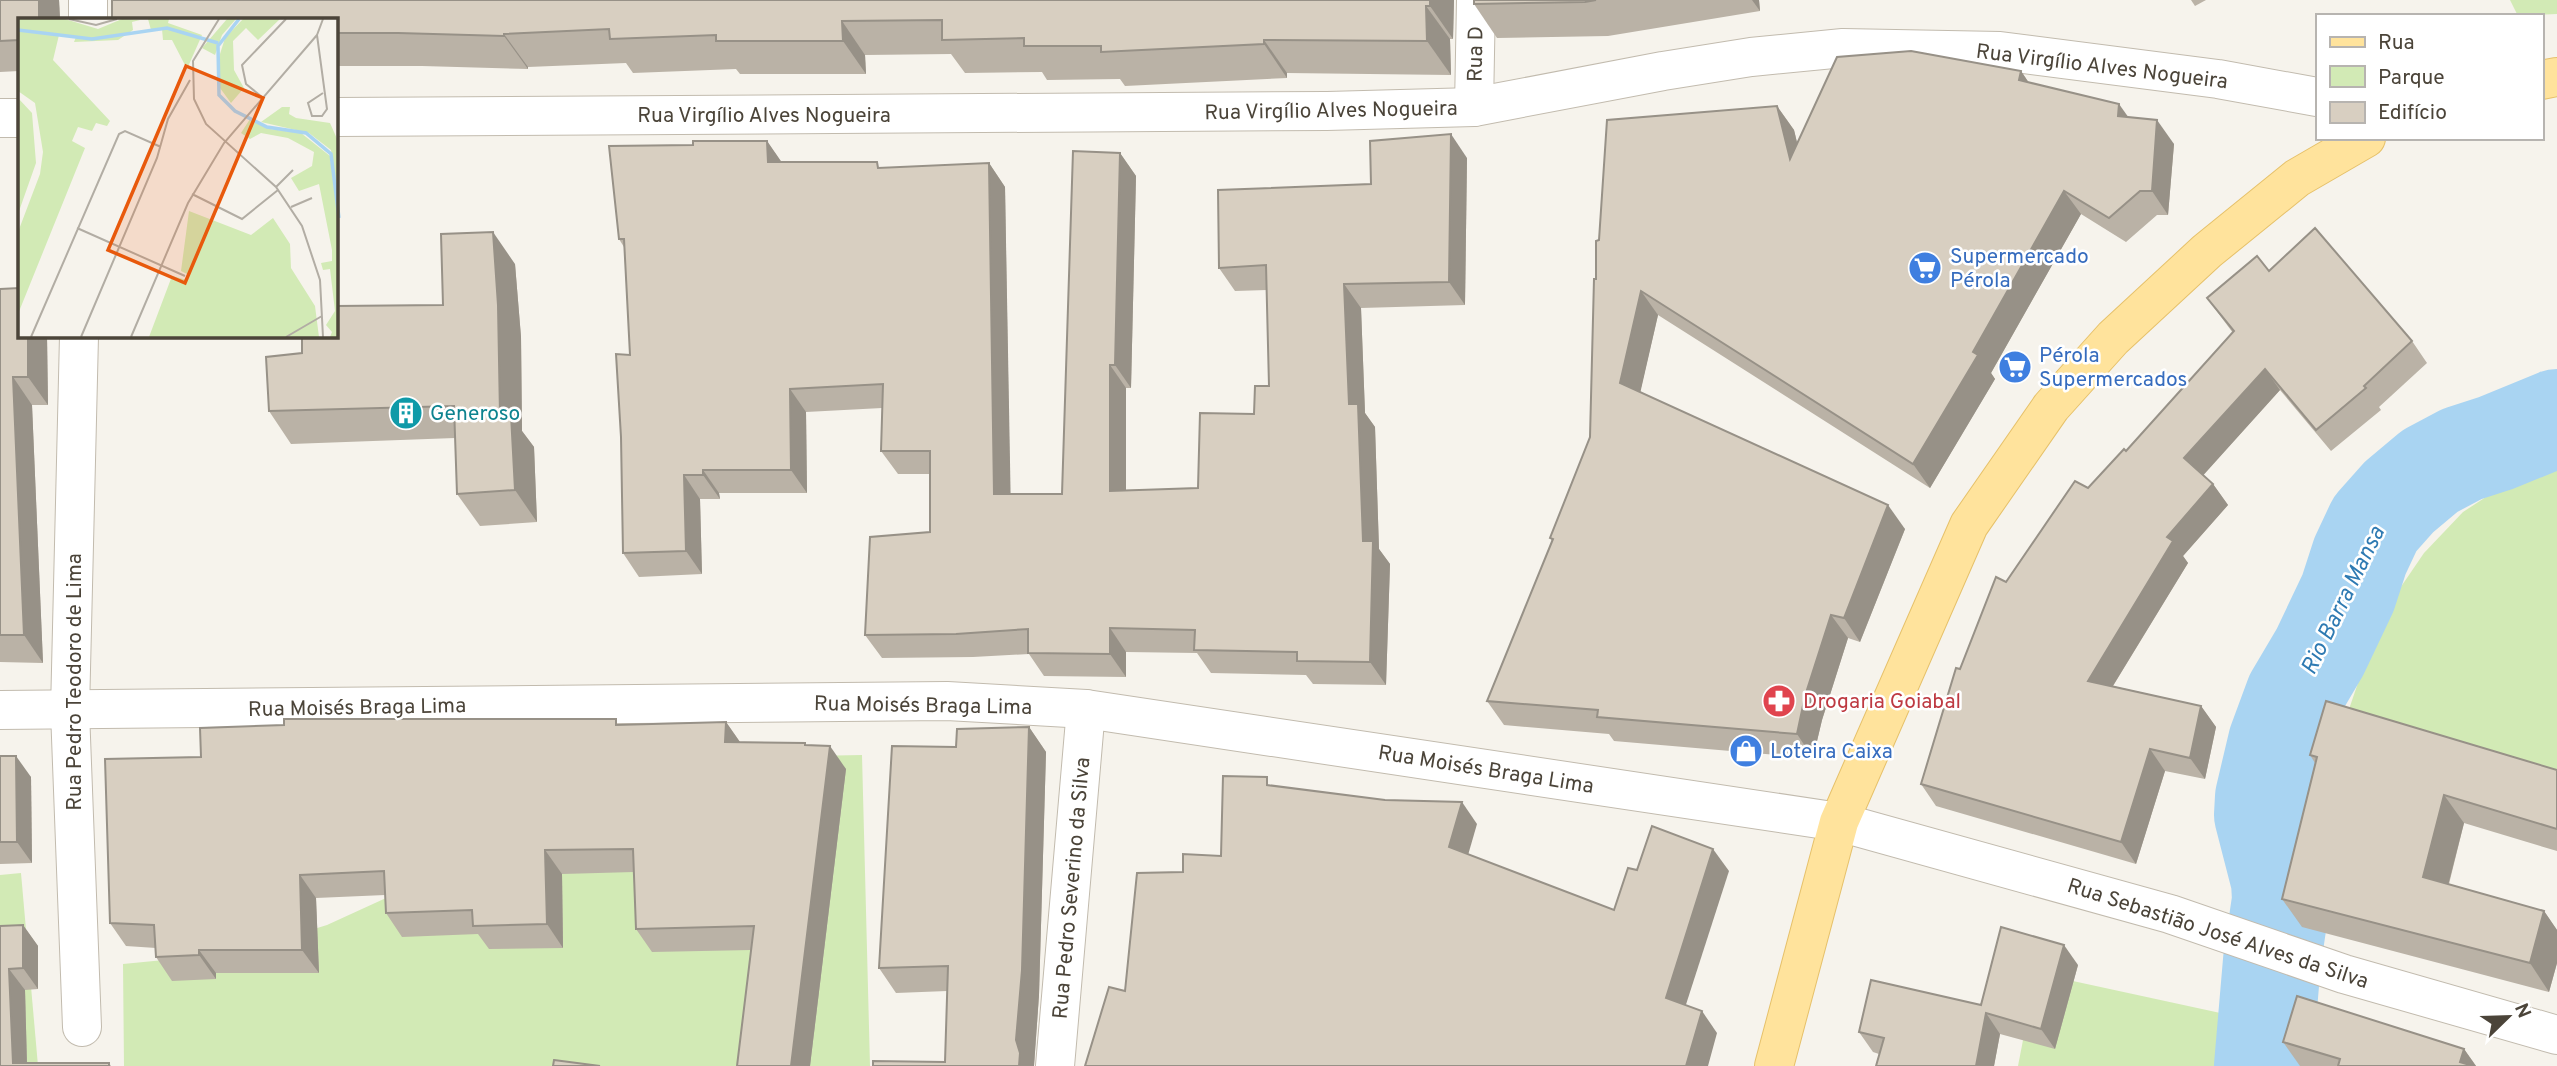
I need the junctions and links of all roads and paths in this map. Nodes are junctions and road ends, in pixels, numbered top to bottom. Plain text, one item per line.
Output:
1 (88, 0) edge
2 (1476, 0) edge
3 (88, 18) edge
4 (2316, 97) edge
5 (1474, 107) junction
6 (338, 117) edge
7 (0, 118) edge
8 (18, 118) edge
9 (2363, 140) edge
10 (79, 338) edge
11 (1086, 709) junction
12 (0, 710) edge
13 (70, 711) junction
14 (1839, 822) junction
15 (82, 1027) dead end
16 (2557, 1035) edge
17 (1055, 1066) edge
18 (1774, 1066) edge

1 - 3 street
2 - 5 street, Rua D
4 - 5 street, Rua Virgílio Alves Nogueira
5 - 6 street, Rua Virgílio Alves Nogueira
7 - 8 street
9 - 14 main road
10 - 13 street, Rua Pedro Teodoro de Lima
11 - 13 street, Rua Moisés Braga Lima
11 - 14 street, Rua Moisés Braga Lima
11 - 17 street, Rua Pedro Severino da Silva
12 - 13 street, Rua Moisés Braga Lima
13 - 15 street, Rua Pedro Teodoro de Lima
14 - 16 street, Rua Sebastião José Alves da Silva
14 - 18 main road

